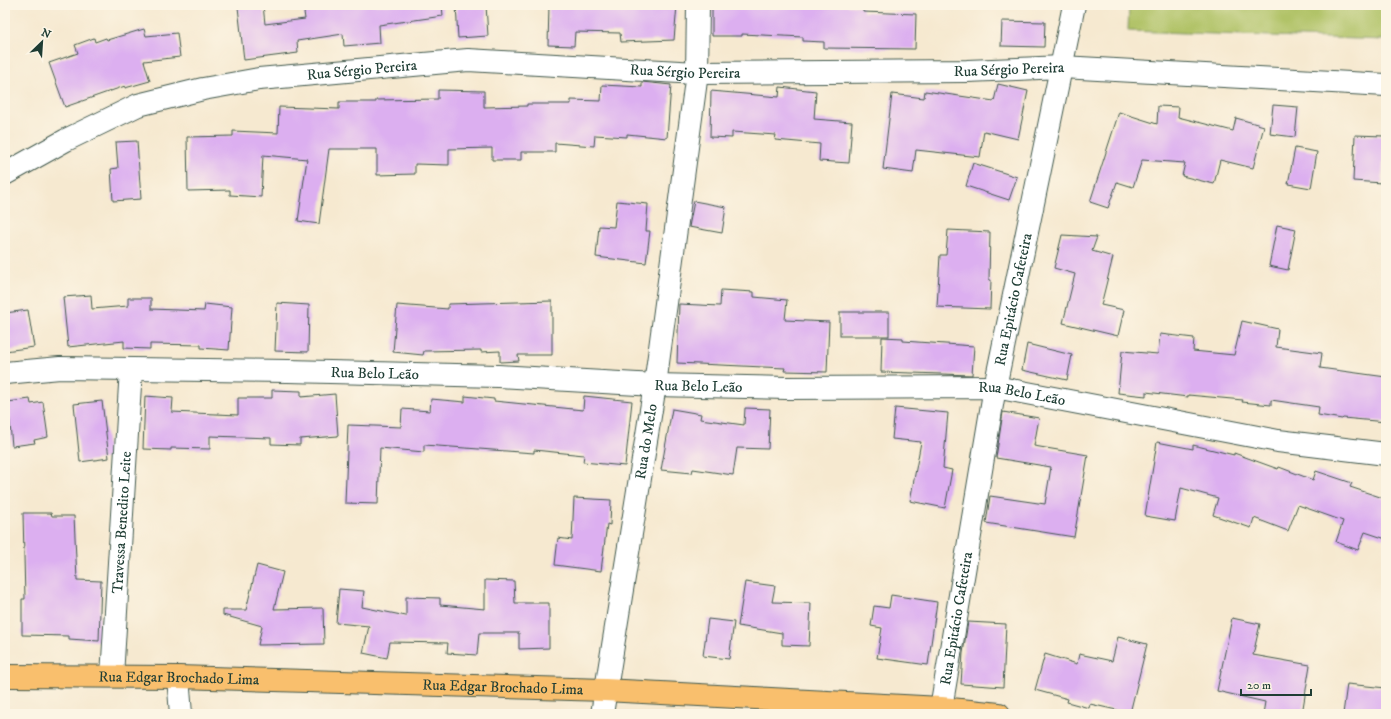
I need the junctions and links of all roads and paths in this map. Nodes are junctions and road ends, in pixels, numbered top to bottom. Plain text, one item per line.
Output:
1 (698, 5) edge
2 (1074, 5) edge
3 (1062, 67) junction
4 (697, 73) junction
5 (1386, 85) edge
6 (5, 174) edge
7 (131, 369) junction
8 (5, 373) edge
9 (655, 384) junction
10 (995, 387) junction
11 (1386, 454) edge
12 (5, 676) edge
13 (112, 676) junction
14 (178, 677) junction
15 (606, 690) junction
16 (940, 711) edge
17 (181, 714) edge
18 (602, 714) edge
19 (999, 714) edge

1 - 4 street
2 - 3 street, Rua Epitácio Cafeteira
3 - 4 street, Rua Sérgio Pereira
3 - 5 street, Rua Sérgio Pereira
3 - 10 street, Rua Epitácio Cafeteira
4 - 6 street, Rua Sérgio Pereira
4 - 9 street, Rua do Melo
7 - 8 street, Rua Belo Leão
7 - 9 street, Rua Belo Leão
7 - 13 street, Travessa Benedito Leite
9 - 10 street, Rua Belo Leão
9 - 15 street, Rua do Melo
10 - 11 street, Rua Belo Leão
10 - 16 street, Rua Epitácio Cafeteira
12 - 13 main road, Rua Edgar Brochado Lima
13 - 14 main road, Rua Edgar Brochado Lima
14 - 15 main road, Rua Edgar Brochado Lima
14 - 17 street
15 - 16 main road, Rua Edgar Brochado Lima
15 - 18 street, Rua do Melo
16 - 19 main road, Rua Edgar Brochado Lima

